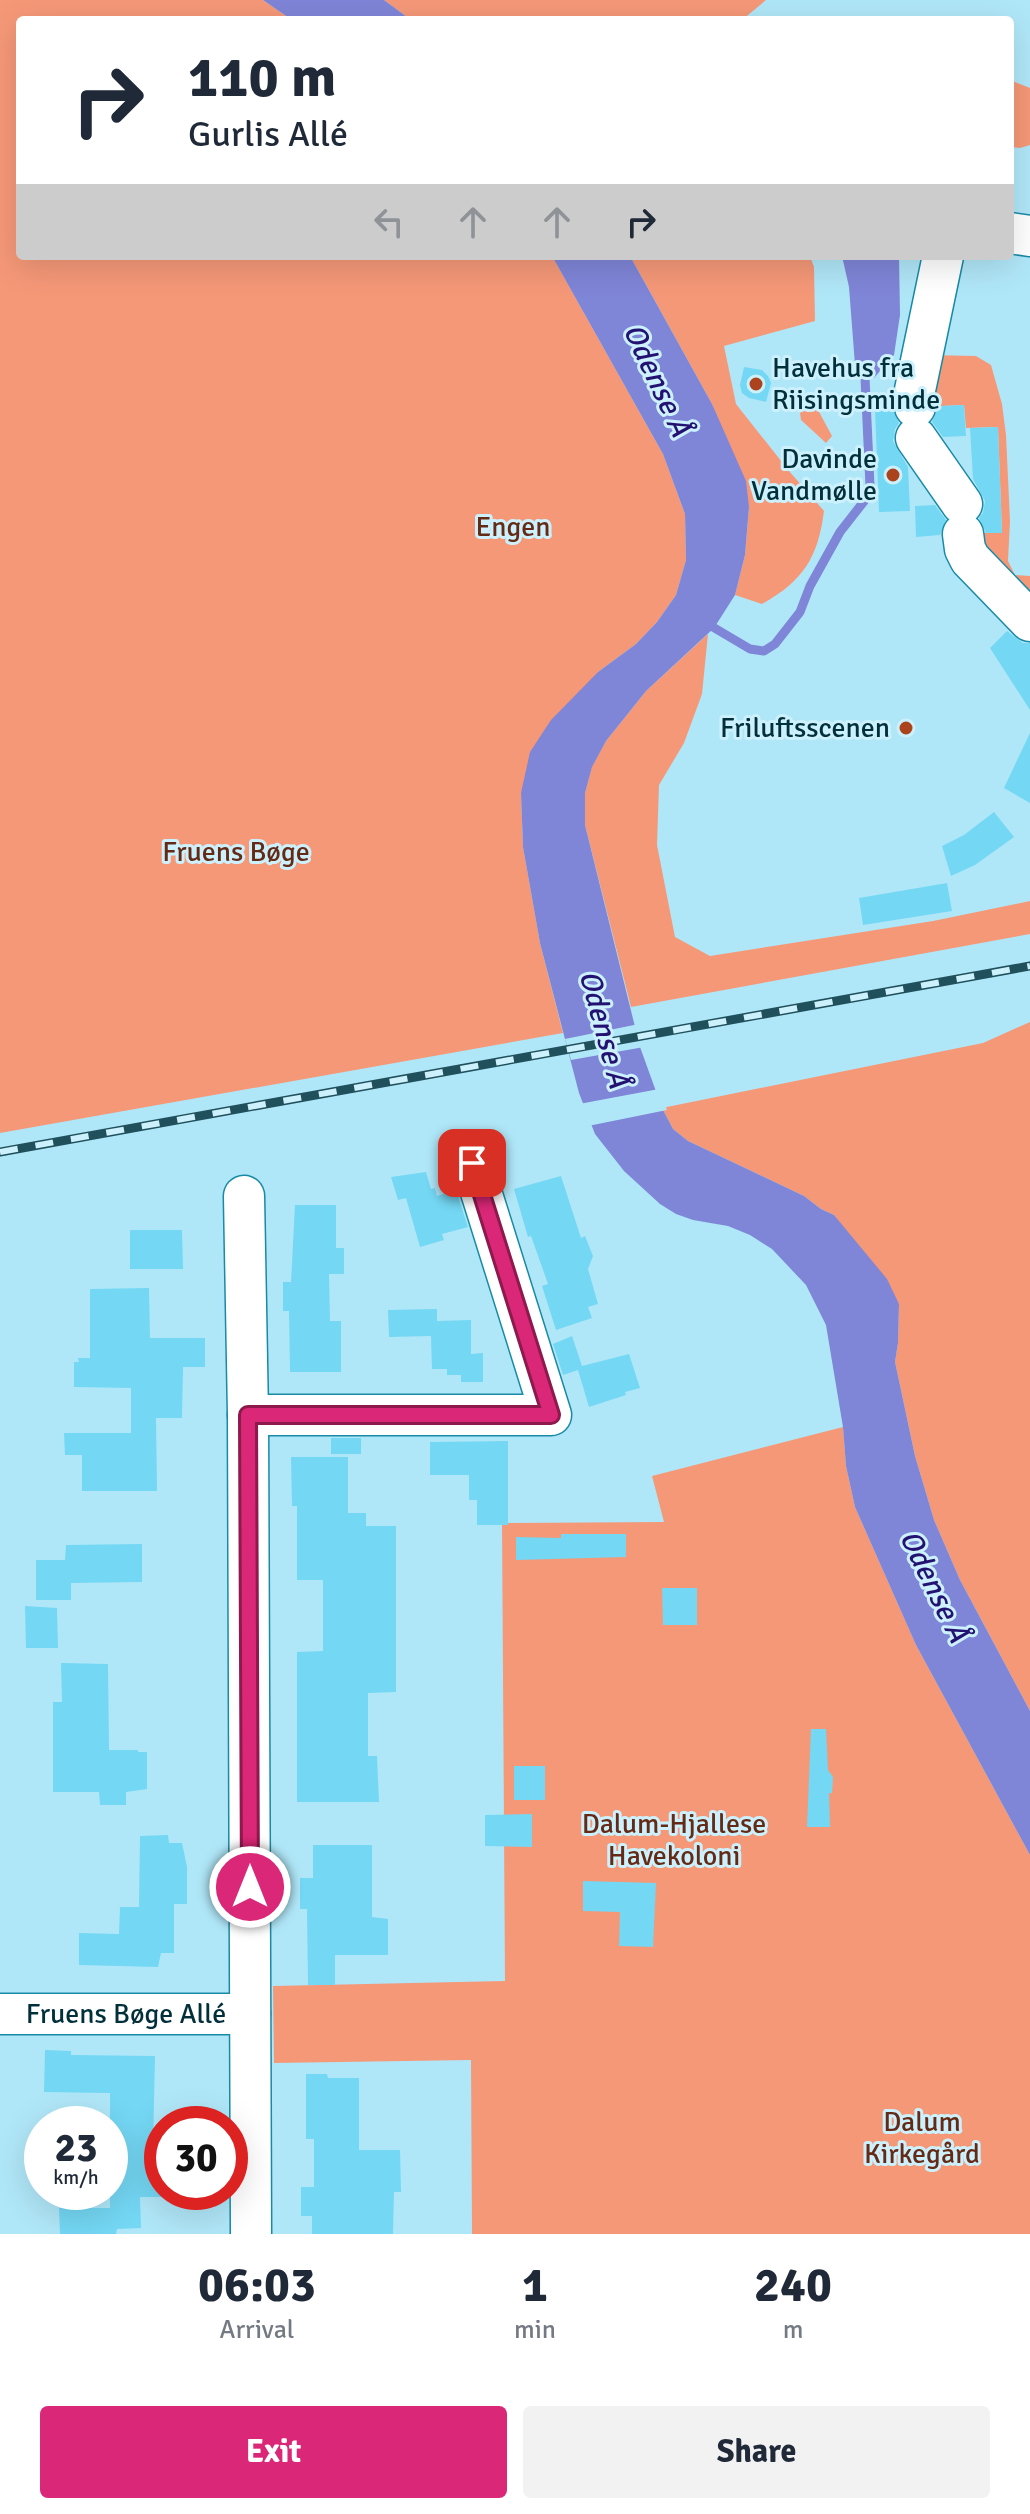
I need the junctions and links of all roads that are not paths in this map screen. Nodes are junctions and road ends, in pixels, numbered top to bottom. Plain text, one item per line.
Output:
1 (942, 260) edge
2 (1025, 609) edge
3 (472, 1163) dead end
4 (244, 1196) dead end
5 (248, 1415) junction
6 (0, 2014) edge
7 (250, 2014) junction
8 (251, 2234) edge

1 - 2 street
3 - 5 street
4 - 5 street, Fruens Bøge Allé
5 - 7 street, Fruens Bøge Allé
6 - 7 street, Fruens Bøge Allé
7 - 8 street, Fruens Bøge Allé

